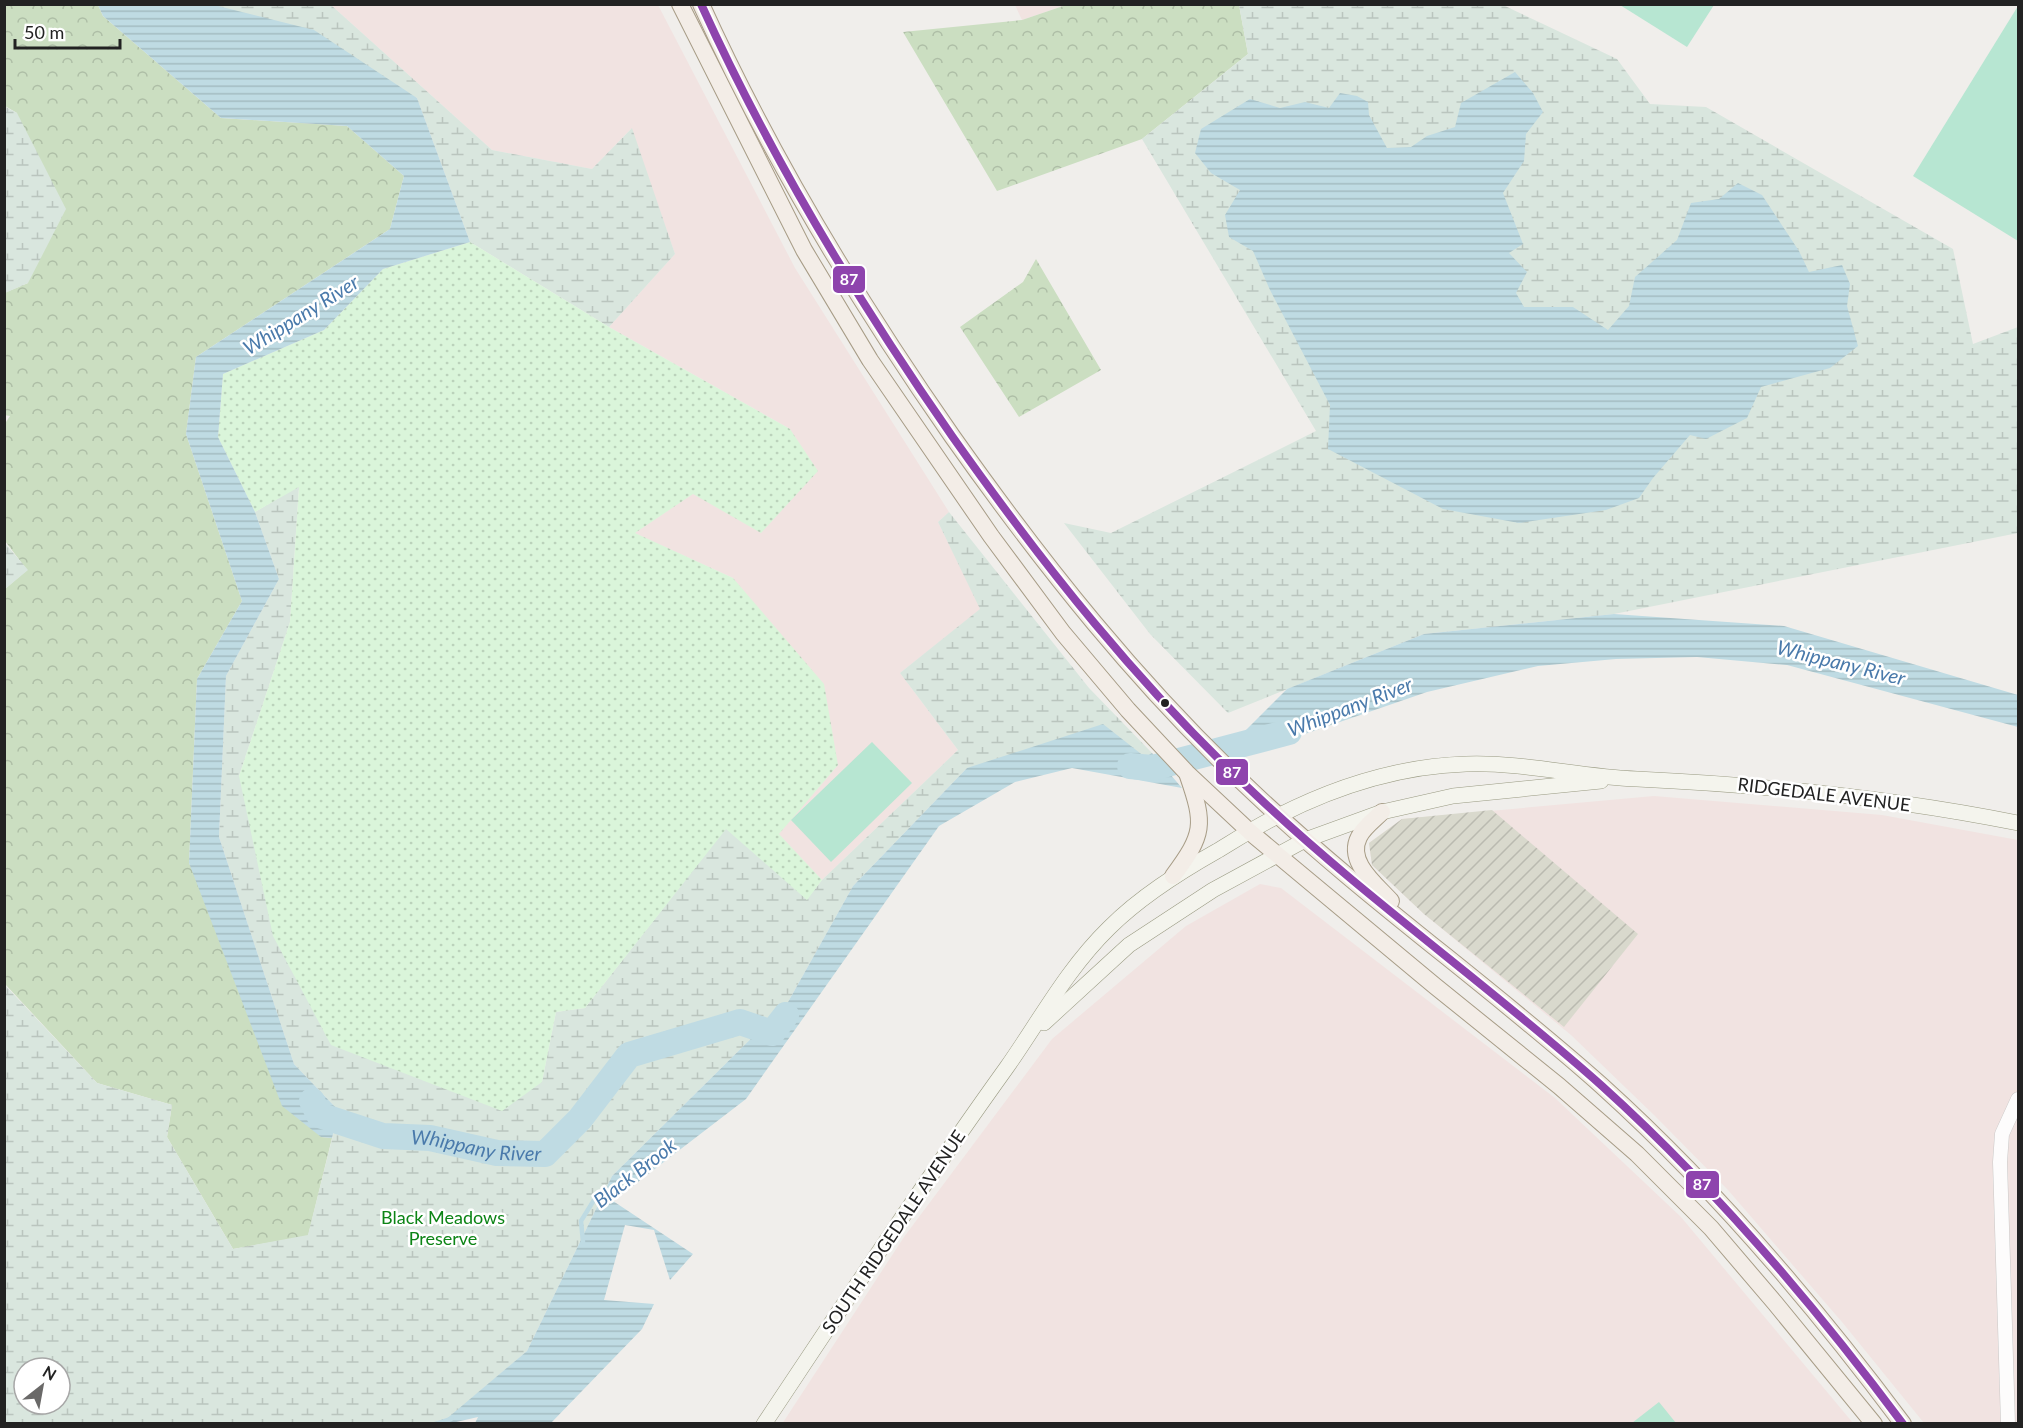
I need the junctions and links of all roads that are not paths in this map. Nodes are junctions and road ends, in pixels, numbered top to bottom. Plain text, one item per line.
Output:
1 (680, 4) edge
2 (701, 4) edge
3 (1187, 773) junction
4 (1628, 779) junction
5 (1382, 812) junction
6 (1278, 816) junction
7 (2019, 823) edge
8 (1250, 832) junction
9 (1305, 840) junction
10 (1276, 854) junction
11 (1173, 876) junction
12 (1401, 921) junction
13 (1025, 1041) junction
14 (2019, 1099) edge
15 (764, 1424) edge
16 (1874, 1424) edge
17 (1903, 1424) edge
18 (2008, 1424) edge

1 - 3 main road
2 - 6 main road
3 - 8 main road
3 - 11 main road
4 - 5 main road, RIDGEDALE AVENUE
4 - 6 main road, RIDGEDALE AVENUE
4 - 7 main road, RIDGEDALE AVENUE
5 - 9 main road, RIDGEDALE AVENUE
5 - 12 main road
6 - 8 main road, RIDGEDALE AVENUE
6 - 9 main road
8 - 10 main road
8 - 11 main road, SOUTH RIDGEDALE AVENUE
9 - 10 main road, RIDGEDALE AVENUE
9 - 12 main road
10 - 13 main road, SOUTH RIDGEDALE AVENUE
10 - 16 main road
11 - 13 main road, SOUTH RIDGEDALE AVENUE
12 - 17 main road
13 - 15 main road, SOUTH RIDGEDALE AVENUE
14 - 18 street

